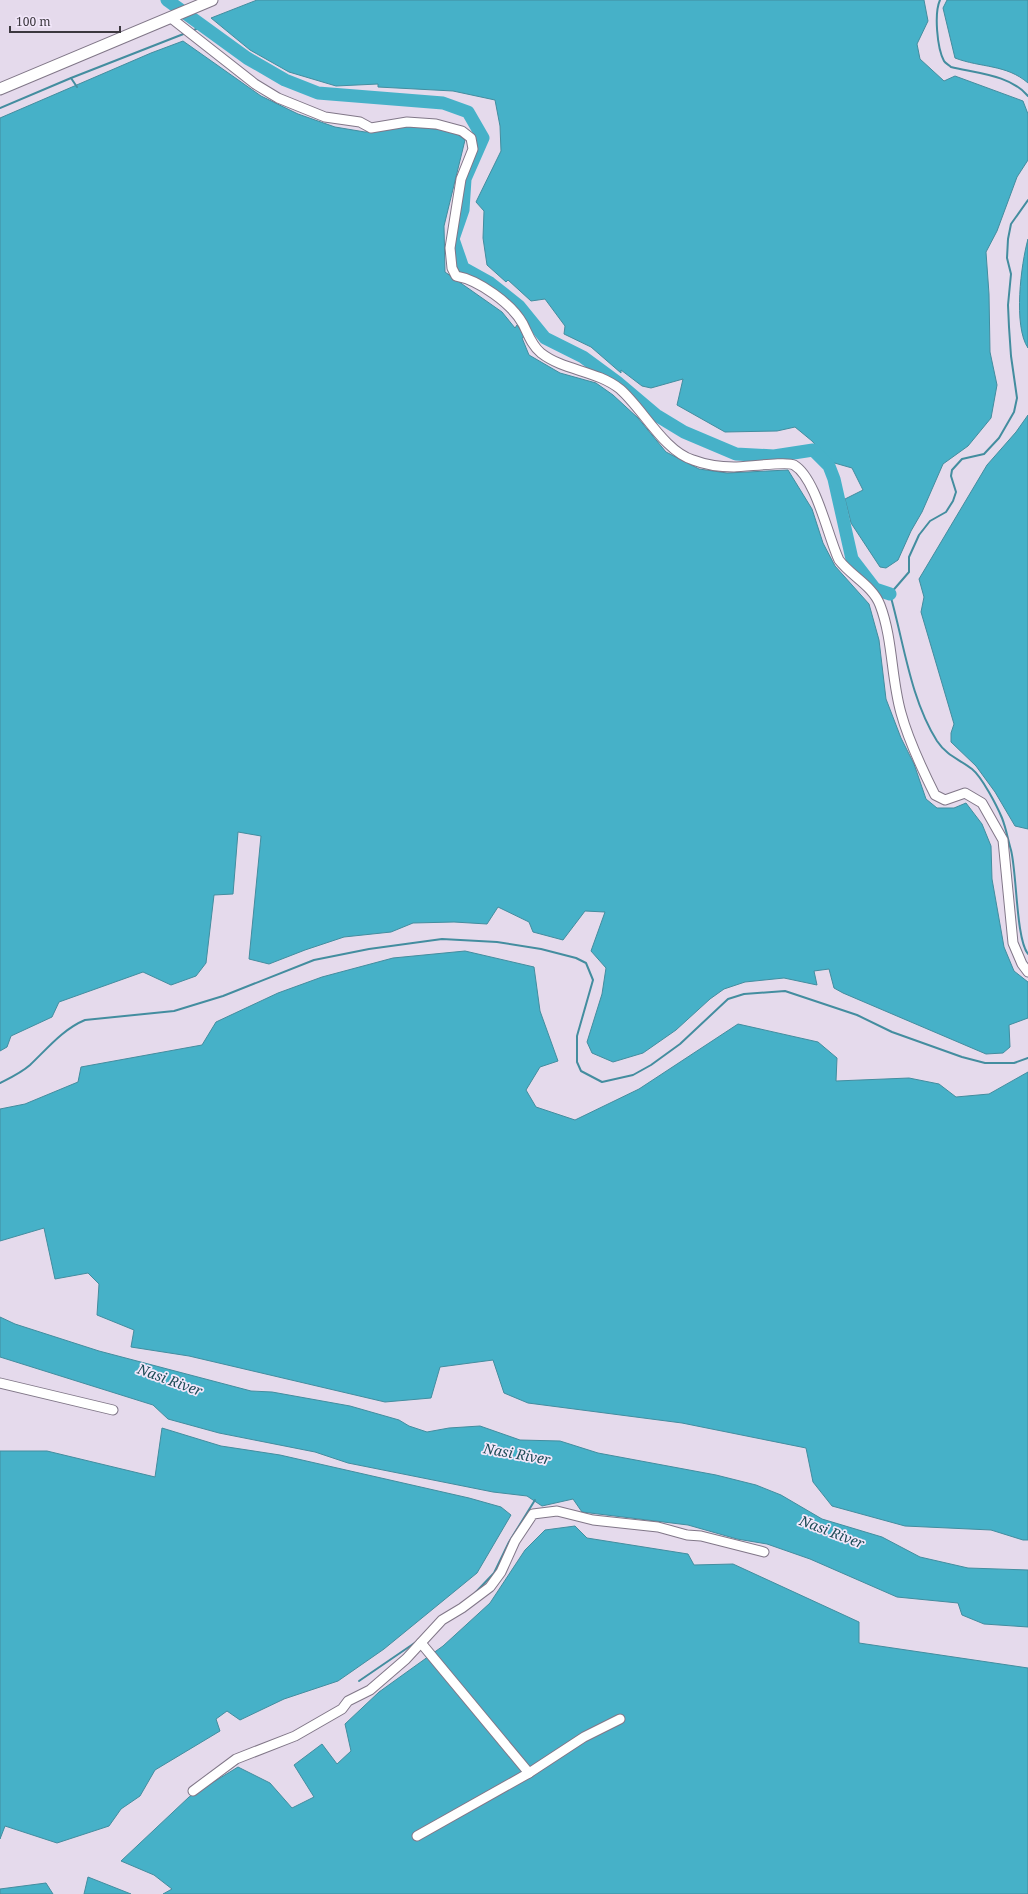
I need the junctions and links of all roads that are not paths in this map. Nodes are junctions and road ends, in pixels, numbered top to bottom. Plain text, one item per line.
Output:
1 (212, 0) edge
2 (173, 18) junction
3 (0, 89) edge
4 (1028, 972) edge
5 (0, 1383) edge
6 (113, 1410) dead end
7 (764, 1552) dead end
8 (421, 1643) junction
9 (620, 1719) dead end
10 (529, 1774) junction
11 (193, 1791) dead end
12 (417, 1836) dead end

1 - 2 street
2 - 3 street
2 - 4 street
5 - 6 street
7 - 8 street
8 - 10 street
8 - 11 street
9 - 10 street
10 - 12 street

